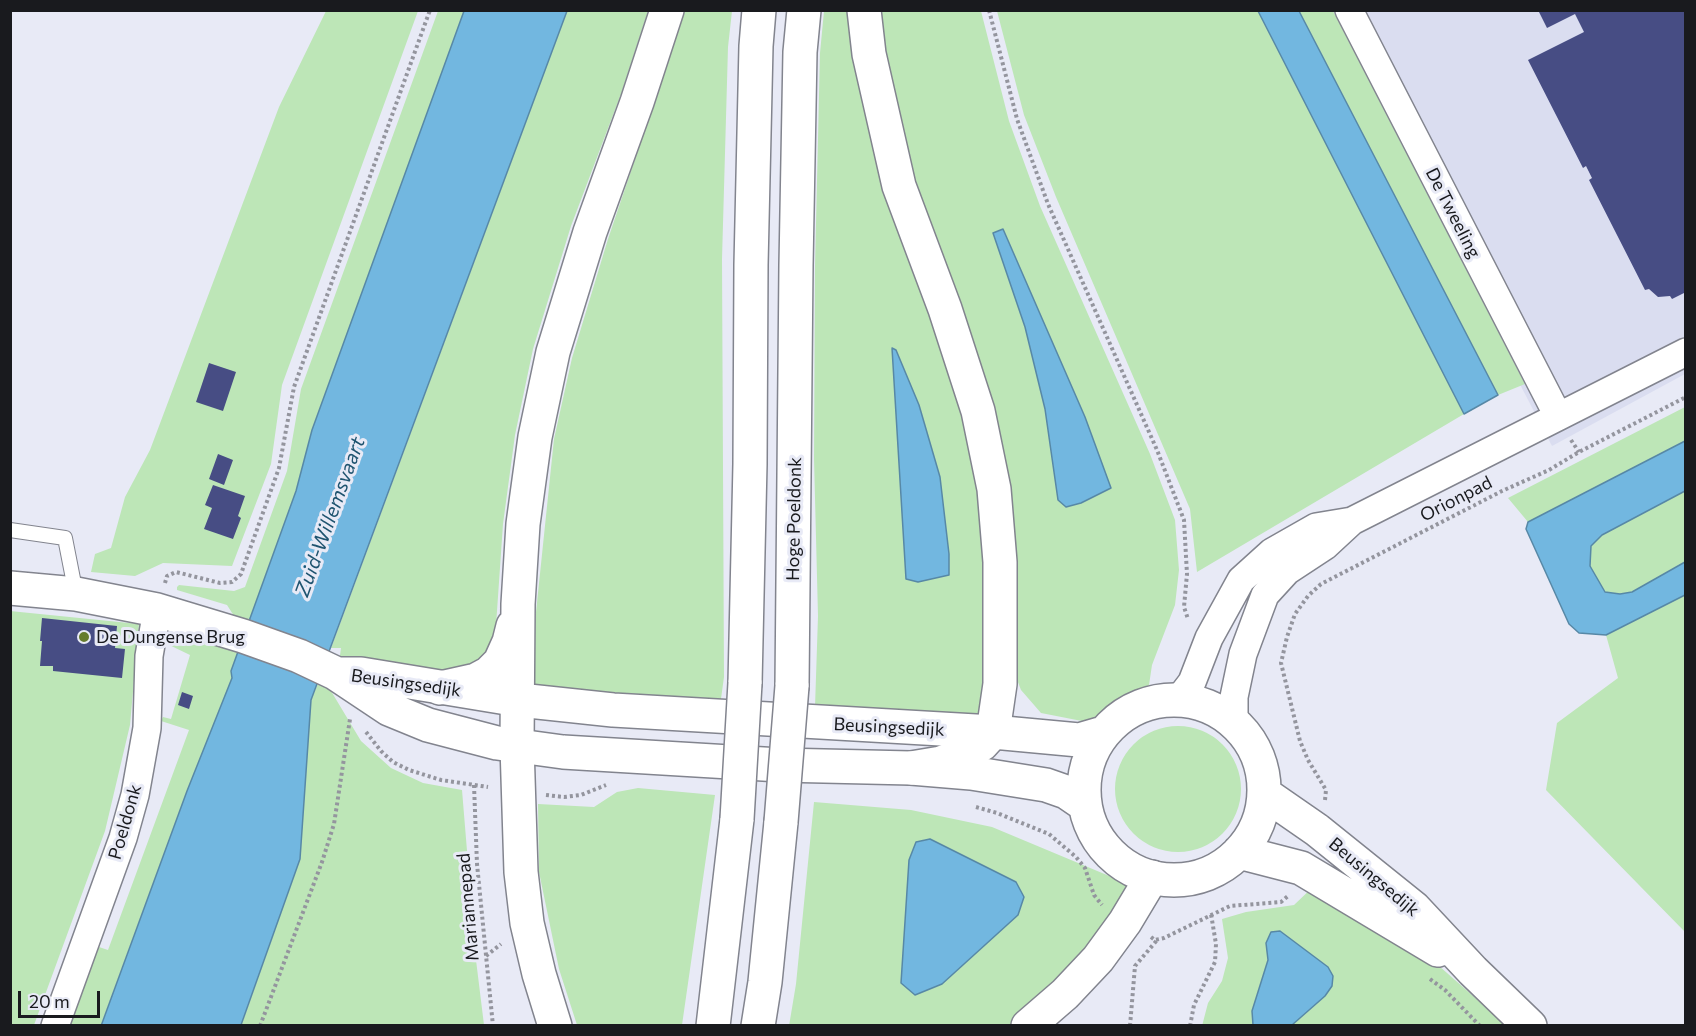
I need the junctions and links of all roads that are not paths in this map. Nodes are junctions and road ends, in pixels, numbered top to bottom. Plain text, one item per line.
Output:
1 (667, 10) edge
2 (759, 10) edge
3 (804, 10) edge
4 (864, 10) edge
5 (1349, 10) edge
6 (1686, 352) edge
7 (1558, 417) junction
8 (1352, 521) junction
9 (10, 530) edge
10 (10, 588) edge
11 (76, 594) junction
12 (518, 604) junction
13 (157, 609) junction
14 (335, 673) junction
15 (440, 688) junction
16 (1179, 699) junction
17 (519, 700) junction
18 (1234, 721) junction
19 (993, 732) junction
20 (1103, 733) junction
21 (517, 746) junction
22 (911, 768) junction
23 (1265, 794) junction
24 (1085, 805) junction
25 (1239, 852) junction
26 (1152, 877) junction
27 (1473, 971) junction
28 (56, 1026) edge
29 (555, 1026) edge
30 (713, 1026) edge
31 (758, 1026) edge
32 (1028, 1026) edge
33 (1530, 1026) edge

1 - 12 main road
2 - 30 main road, bridge
3 - 31 main road, Hoge Poeldonk, bridge
4 - 19 main road
5 - 7 street, De Tweeling
6 - 7 street
7 - 8 street
8 - 16 street
8 - 18 street
9 - 11 lane
10 - 11 main road
11 - 13 main road
12 - 15 main road
12 - 17 main road
13 - 14 main road
13 - 28 street, Poeldonk
14 - 15 main road, Beusingsedijk
14 - 21 main road, Beusingsedijk
15 - 17 main road, Beusingsedijk
16 - 18 main road
16 - 20 main road
17 - 19 main road, Beusingsedijk
17 - 21 main road
18 - 23 main road
19 - 20 main road, Beusingsedijk
19 - 22 main road
20 - 24 main road
21 - 22 main road, Beusingsedijk
21 - 29 main road
22 - 24 main road, Beusingsedijk
23 - 25 main road
23 - 27 main road, Beusingsedijk
24 - 26 main road
25 - 26 main road
25 - 27 main road, Beusingsedijk
26 - 32 main road
27 - 33 main road, Beusingsedijk

